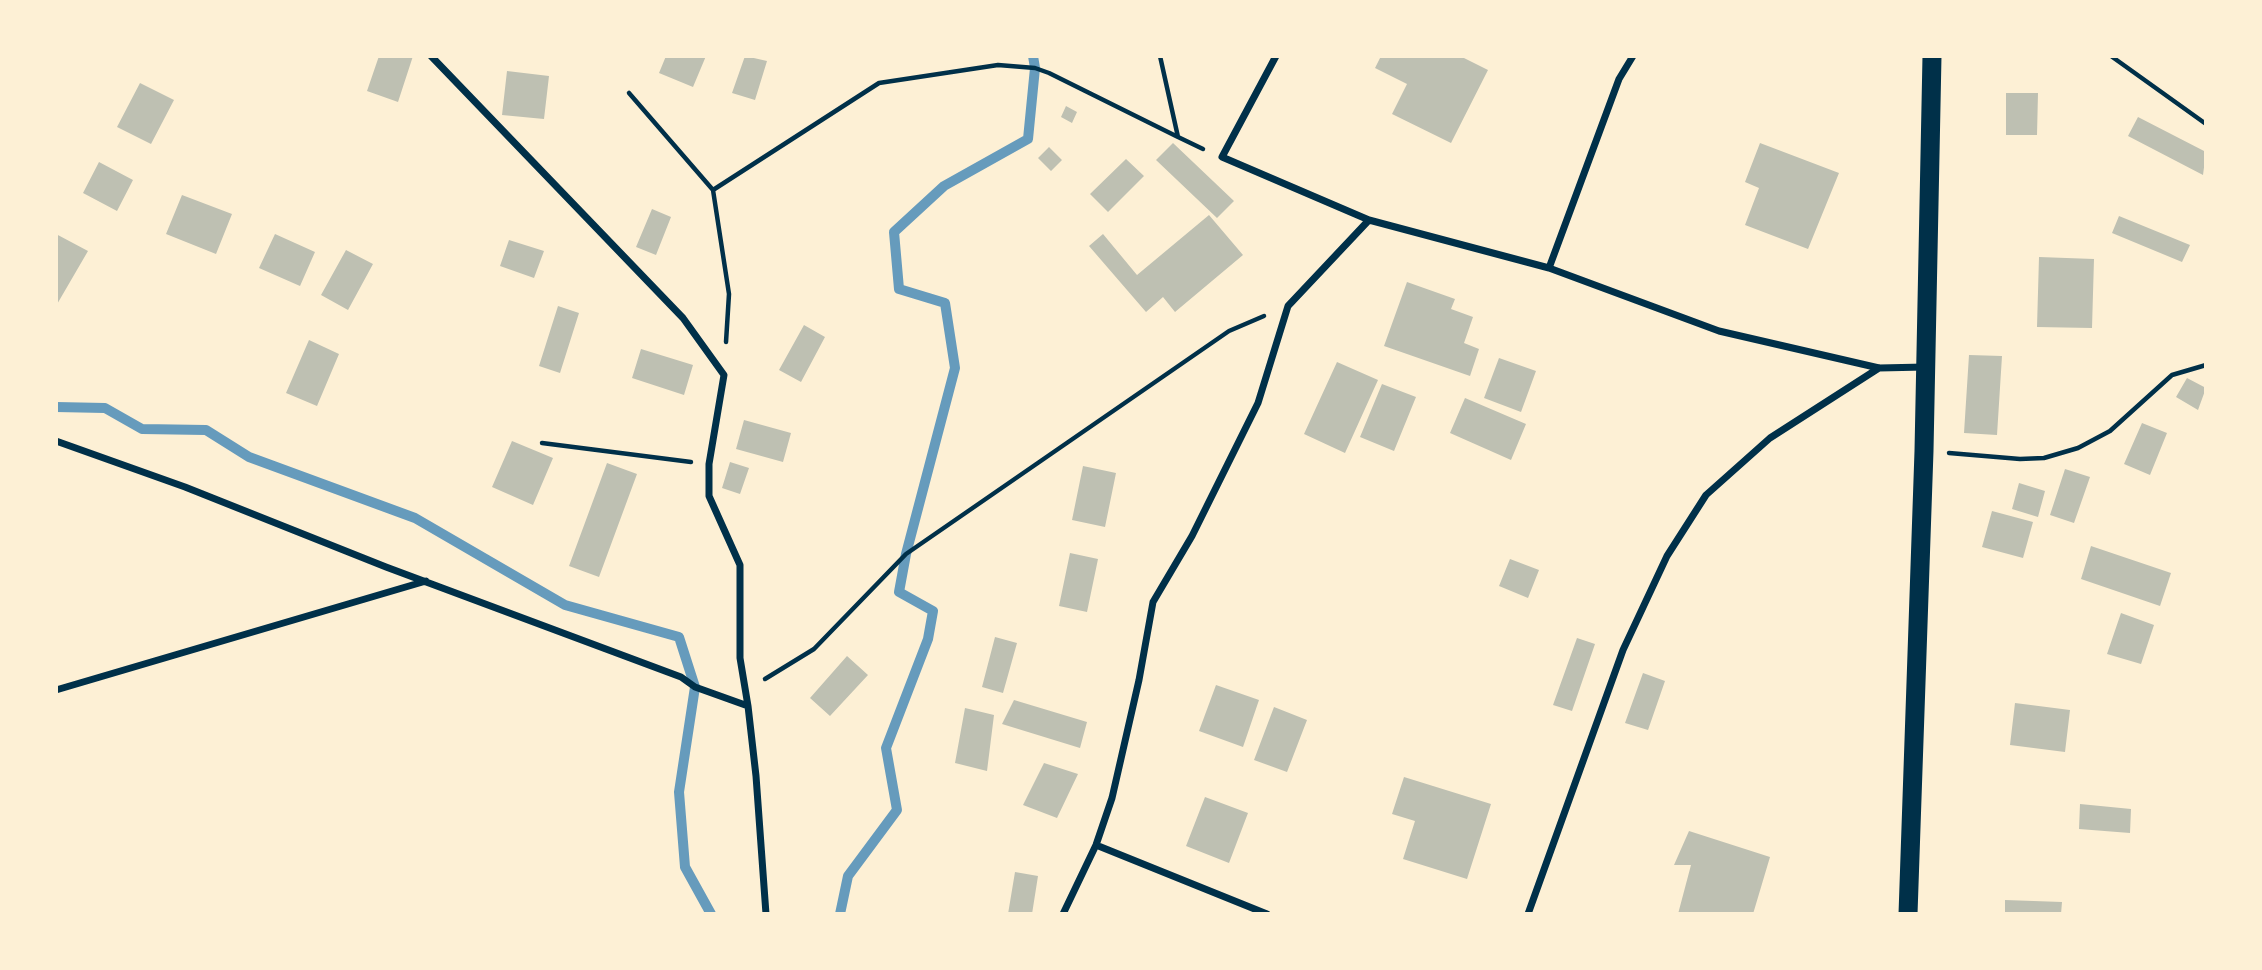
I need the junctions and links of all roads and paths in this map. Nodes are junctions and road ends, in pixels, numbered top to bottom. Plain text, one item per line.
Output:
1 (431, 56) edge
2 (1160, 56) edge
3 (1276, 56) edge
4 (1633, 56) edge
5 (1932, 56) edge
6 (2111, 56) edge
7 (629, 93) dead end
8 (2206, 124) edge
9 (1178, 137) junction
10 (1222, 157) junction
11 (713, 190) junction
12 (1369, 220) junction
13 (1549, 268) junction
14 (1288, 306) junction
15 (2206, 365) edge
16 (1926, 367) junction
17 (1879, 368) junction
18 (724, 374) junction
19 (56, 441) edge
20 (542, 443) dead end
21 (1924, 451) junction
22 (709, 464) junction
23 (426, 581) junction
24 (56, 690) edge
25 (746, 690) junction
26 (748, 706) junction
27 (1096, 845) junction
28 (766, 914) edge
29 (1063, 914) edge
30 (1267, 914) edge
31 (1528, 914) edge
32 (1908, 914) edge

1 - 18 street
2 - 9 path
3 - 10 street
4 - 13 street
5 - 16 highway
6 - 8 path
7 - 11 path
9 - 10 path
9 - 11 path
10 - 12 street
11 - 18 path
12 - 13 street
12 - 14 street
13 - 17 street
14 - 25 path
14 - 27 street
15 - 21 path
16 - 17 street
16 - 21 highway
17 - 31 street
18 - 22 street
19 - 23 street
20 - 22 path
21 - 32 highway
22 - 25 street
23 - 24 street
23 - 26 street
25 - 26 street
26 - 28 street
27 - 29 street
27 - 30 street

